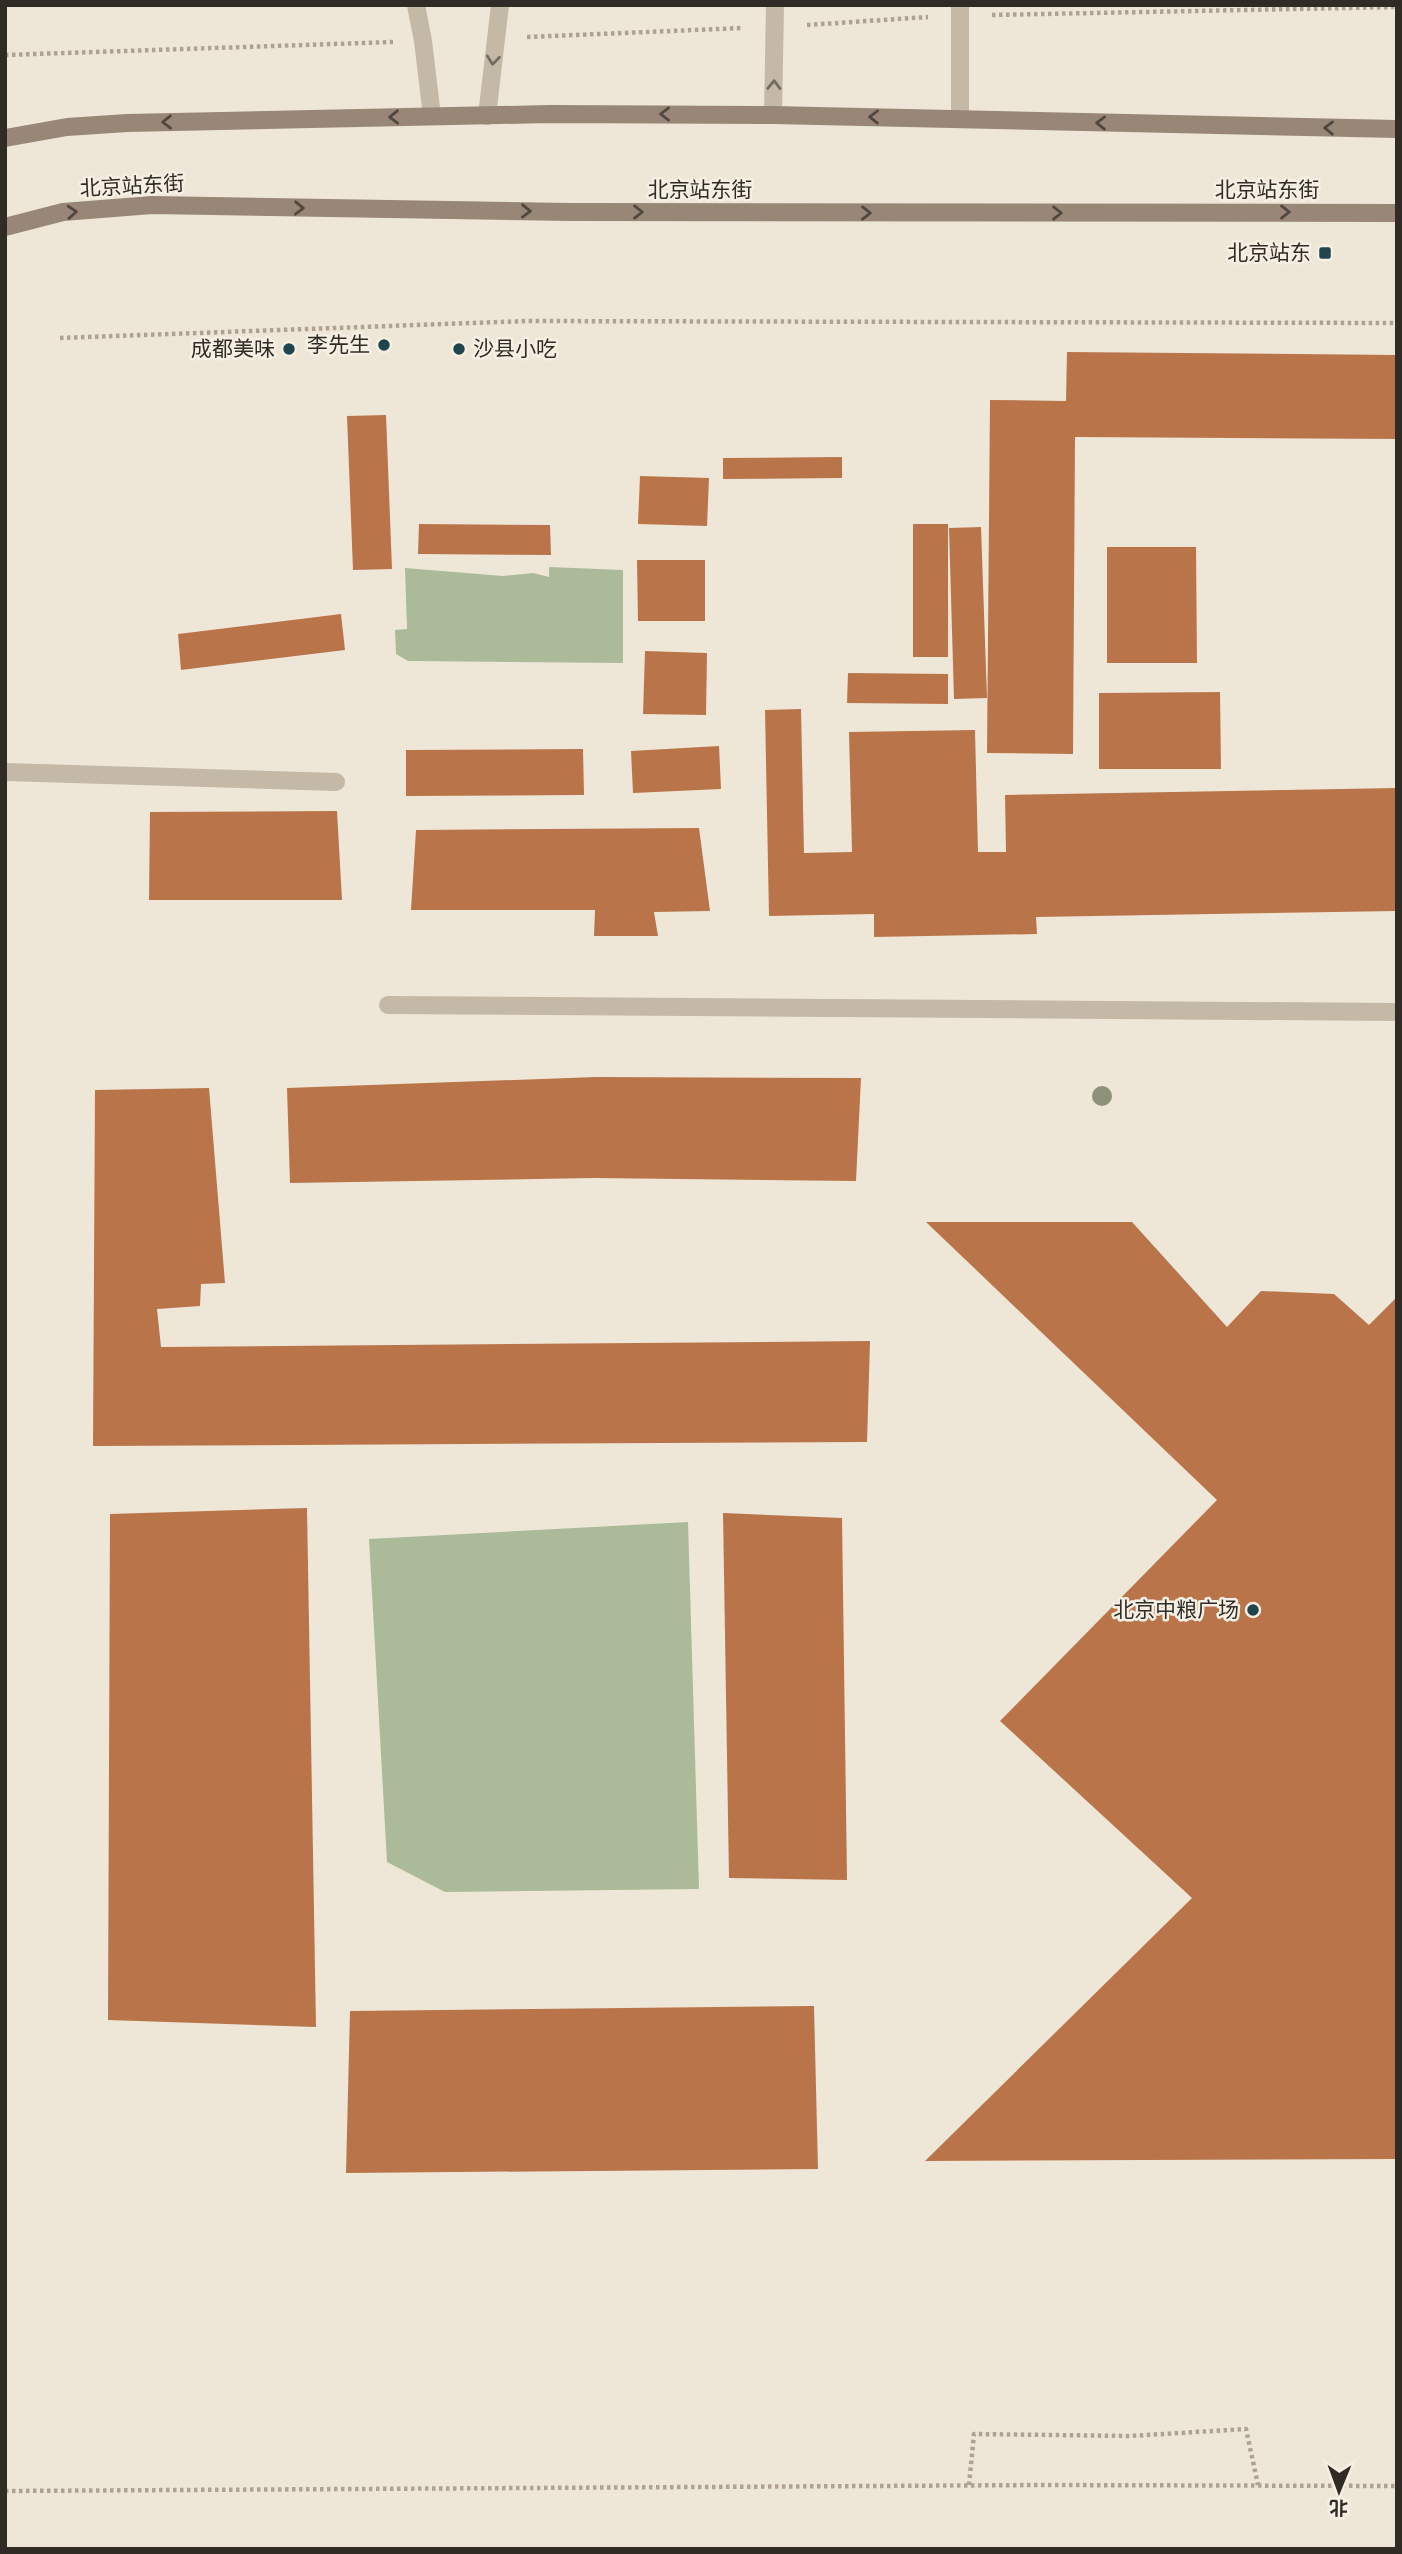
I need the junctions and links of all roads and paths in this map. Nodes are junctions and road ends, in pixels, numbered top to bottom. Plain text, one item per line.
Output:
1 (416, 5) edge
2 (500, 5) edge
3 (775, 5) edge
4 (1397, 7) edge
5 (960, 10) edge
6 (775, 27) junction
7 (496, 38) junction
8 (423, 41) junction
9 (5, 55) edge
10 (773, 115) junction
11 (432, 116) junction
12 (487, 116) junction
13 (960, 120) junction
14 (1397, 129) edge
15 (5, 138) edge
16 (1397, 213) edge
17 (5, 227) edge
18 (1397, 323) edge
19 (60, 338) dead end
20 (5, 772) edge
21 (336, 782) dead end
22 (388, 1005) dead end
23 (1397, 1012) edge
24 (969, 2485) junction
25 (1258, 2485) junction
26 (1397, 2486) edge
27 (5, 2491) edge

1 - 8 street
2 - 7 street
3 - 6 street
4 - 5 path
5 - 6 path
5 - 13 street
6 - 7 path
10 -> 6 street
7 -> 12 street
8 - 9 path
8 - 11 street
10 -> 12 main road
13 -> 10 main road
11 - 12 main road
11 -> 15 main road
14 -> 13 main road
17 -> 16 main road, 北京站东街
18 - 19 path
20 - 21 street
22 - 23 street
24 - 25 path
24 - 25 path
24 - 27 path
25 - 26 path

